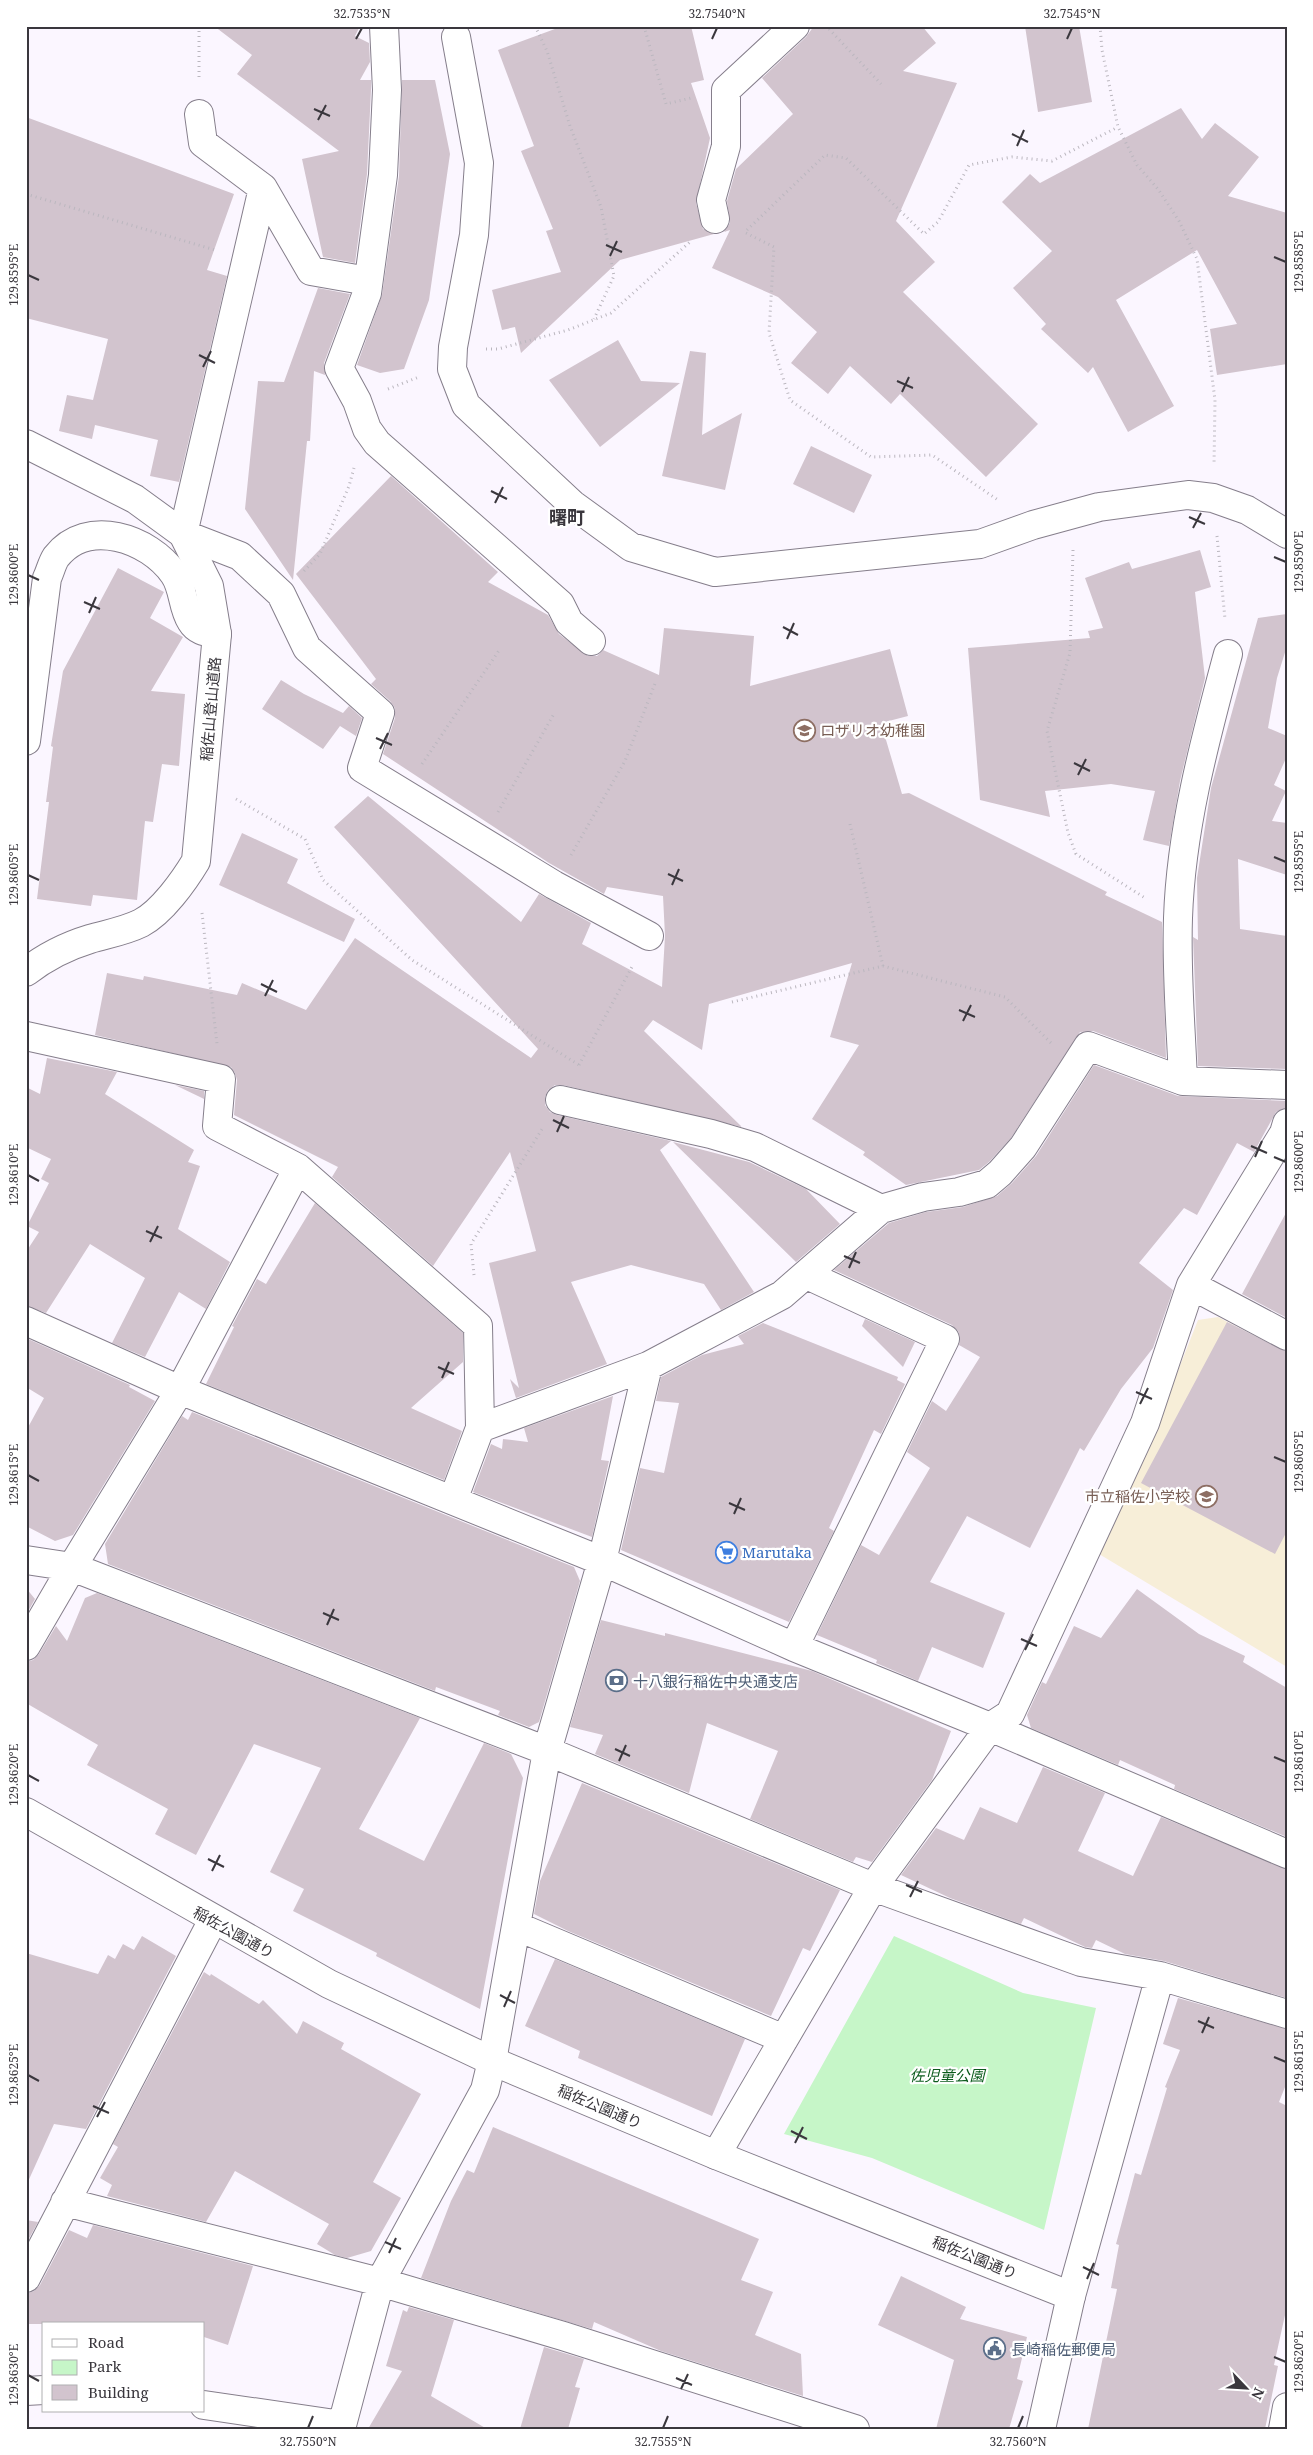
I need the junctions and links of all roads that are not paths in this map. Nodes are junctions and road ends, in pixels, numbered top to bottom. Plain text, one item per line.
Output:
1 (384, 26) edge
2 (788, 29) edge
3 (456, 37) dead end
4 (200, 114) road end
5 (263, 188) junction
6 (715, 219) road end
7 (368, 281) junction
8 (26, 444) edge
9 (183, 534) junction
10 (1287, 534) edge
11 (217, 634) junction
12 (590, 641) dead end
13 (1228, 654) road end
14 (26, 741) edge
15 (649, 936) dead end
16 (26, 972) edge
17 (26, 1036) edge
18 (1183, 1081) junction
19 (1287, 1085) edge
20 (560, 1100) dead end
21 (1287, 1123) edge
22 (298, 1168) junction
23 (881, 1210) junction
24 (807, 1275) junction
25 (1191, 1285) junction
26 (26, 1321) edge
27 (1287, 1336) edge
28 (648, 1366) junction
29 (180, 1390) junction
30 (480, 1428) junction
31 (453, 1500) junction
32 (26, 1560) edge
33 (602, 1561) junction
34 (72, 1567) junction
35 (26, 1646) edge
36 (794, 1647) junction
37 (990, 1727) junction
38 (547, 1751) junction
39 (26, 1812) edge
40 (1287, 1854) edge
41 (873, 1887) junction
42 (213, 1920) junction
43 (516, 1926) junction
44 (1160, 1976) junction
45 (1287, 2014) edge
46 (784, 2039) junction
47 (492, 2061) junction
48 (716, 2155) junction
49 (65, 2202) junction
50 (26, 2278) edge
51 (380, 2282) junction
52 (1072, 2296) junction
53 (42, 2390) edge
54 (26, 2391) edge
55 (205, 2405) edge
56 (1287, 2407) edge
57 (342, 2427) edge
58 (855, 2429) edge
59 (1041, 2429) edge
60 (1283, 2429) edge

1 - 7 street
2 - 6 street
3 - 10 street
4 - 5 street
5 - 7 street
5 - 9 street
7 - 12 street
8 - 9 street, 稲佐山登山道路
9 - 11 street, 稲佐山登山道路
9 - 15 street
11 - 14 street
11 - 16 street, 稲佐山登山道路
13 - 18 street
17 - 22 street
18 - 19 street
18 - 23 street
20 - 23 street
21 - 25 street
22 - 29 street
22 - 30 street
23 - 24 street
24 - 28 street
24 - 36 street
25 - 27 street
25 - 37 street
26 - 29 street
28 - 30 street
28 - 33 street
29 - 31 street
29 - 34 street
30 - 31 street
31 - 33 street
32 - 34 street
33 - 36 street
33 - 38 street
34 - 35 street
34 - 38 street
36 - 37 street
37 - 40 street
37 - 41 street
38 - 41 street
38 - 43 street
39 - 42 street, 稲佐公園通り
41 - 44 street
41 - 46 street
42 - 47 street, 稲佐公園通り
42 - 49 street
43 - 46 street
43 - 47 street
44 - 45 street
44 - 52 street
46 - 48 street
47 - 48 street, 稲佐公園通り
47 - 51 street
48 - 52 street, 稲佐公園通り
49 - 50 street
49 - 51 street
51 - 57 street
51 - 58 street
52 - 59 street
53 - 54 street
55 - 57 street
56 - 60 street

